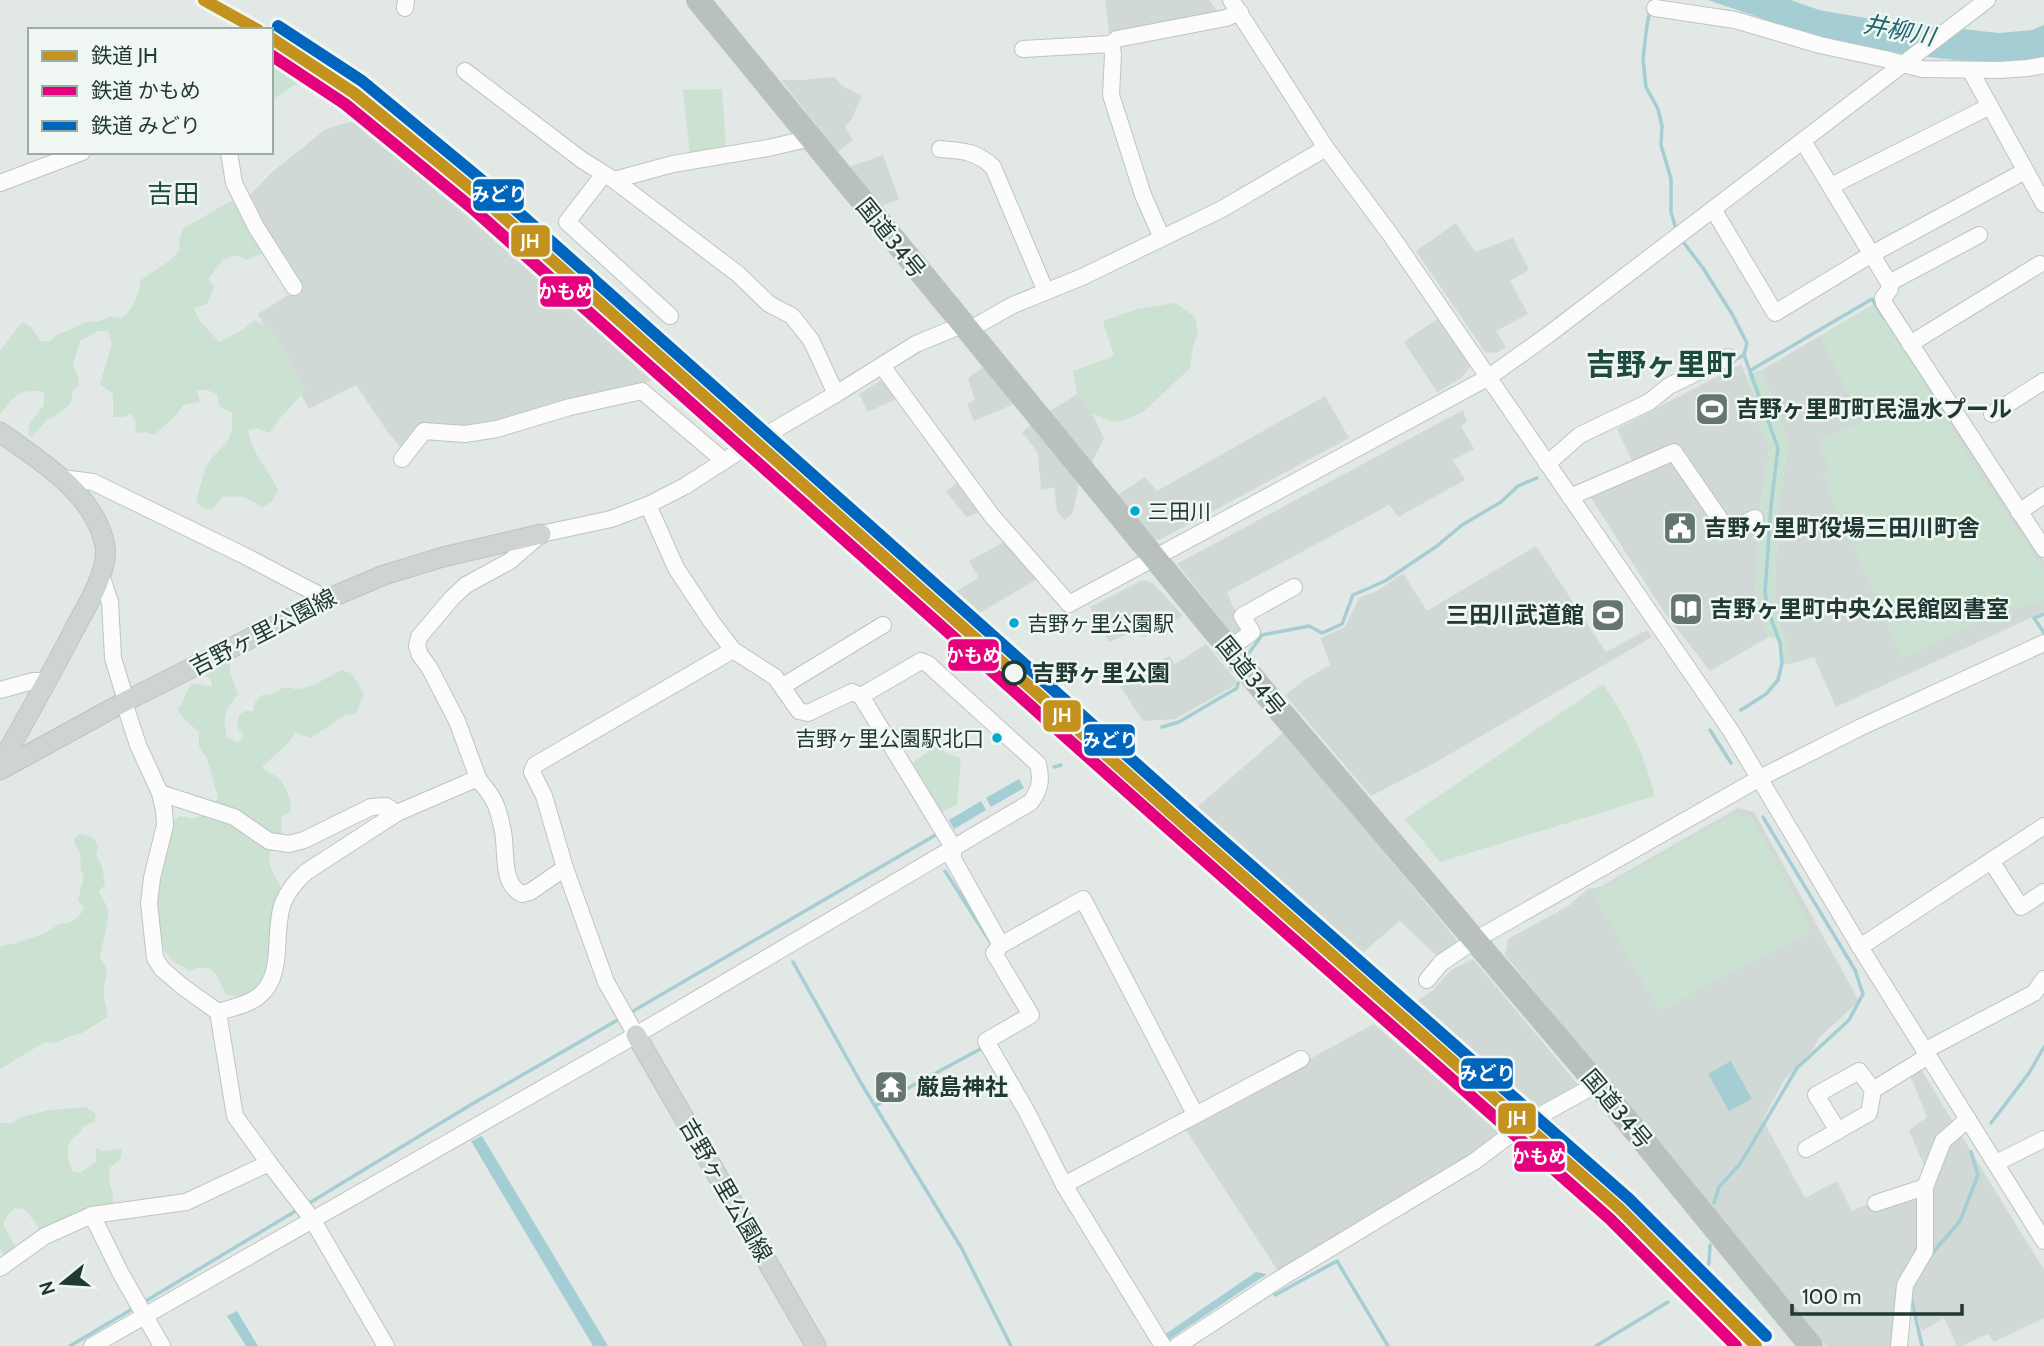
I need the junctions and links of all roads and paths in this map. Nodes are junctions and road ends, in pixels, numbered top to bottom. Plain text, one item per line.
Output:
1 (698, 0) edge
2 (1987, 0) edge
3 (1235, 6) edge
4 (1655, 8) dead end
5 (1111, 44) junction
6 (1023, 49) dead end
7 (1907, 61) junction
8 (2044, 65) edge
9 (1970, 70) junction
10 (465, 71) dead end
11 (1990, 106) junction
12 (811, 138) junction
13 (1803, 141) junction
14 (1326, 148) junction
15 (940, 149) dead end
16 (77, 154) edge
17 (229, 154) edge
18 (2025, 172) junction
19 (609, 177) junction
20 (0, 183) edge
21 (1831, 186) junction
22 (2044, 204) edge
23 (1713, 209) junction
24 (1979, 235) dead end
25 (1161, 237) junction
26 (1872, 254) junction
27 (2040, 264) dead end
28 (1889, 283) junction
29 (293, 287) dead end
30 (1046, 292) junction
31 (670, 316) dead end
32 (964, 328) junction
33 (1910, 344) junction
34 (1728, 357) dead end
35 (882, 366) junction
36 (1489, 377) junction
37 (2044, 381) edge
38 (836, 394) junction
39 (1992, 414) dead end
40 (0, 432) edge
41 (402, 459) dead end
42 (724, 461) junction
43 (1547, 464) junction
44 (62, 478) junction
45 (2044, 495) edge
46 (1570, 496) junction
47 (648, 505) junction
48 (2019, 512) junction
49 (1755, 518) dead end
50 (541, 534) junction
51 (2044, 549) edge
52 (1155, 558) junction
53 (101, 575) junction
54 (1294, 587) dead end
55 (327, 599) junction
56 (883, 625) dead end
57 (2044, 643) edge
58 (1229, 649) junction
59 (733, 650) junction
60 (48, 681) junction
61 (783, 686) junction
62 (0, 690) edge
63 (861, 696) junction
64 (125, 701) junction
65 (0, 765) edge
66 (0, 770) edge
67 (478, 778) junction
68 (1760, 778) junction
69 (160, 793) junction
70 (397, 813) junction
71 (2044, 826) edge
72 (953, 847) junction
73 (1991, 861) junction
74 (565, 868) junction
75 (2044, 892) edge
76 (1475, 940) junction
77 (1001, 946) junction
78 (1860, 947) junction
79 (2044, 979) edge
80 (1427, 980) dead end
81 (218, 1012) junction
82 (636, 1035) junction
83 (1926, 1054) junction
84 (1301, 1059) dead end
85 (1597, 1084) junction
86 (1873, 1090) junction
87 (1195, 1114) junction
88 (1968, 1119) junction
89 (1838, 1131) junction
90 (2044, 1139) edge
91 (1806, 1149) dead end
92 (270, 1163) junction
93 (1996, 1163) junction
94 (1064, 1185) junction
95 (1926, 1187) junction
96 (1876, 1203) dead end
97 (92, 1215) junction
98 (312, 1219) junction
99 (2044, 1241) edge
100 (0, 1268) edge
101 (144, 1316) junction
102 (92, 1346) edge
103 (162, 1346) edge
104 (386, 1346) edge
105 (816, 1346) edge
106 (1163, 1346) edge
107 (1177, 1346) edge
108 (1811, 1346) edge
109 (1899, 1346) edge

1 - 12 highway, 国道34号
2 - 7 street
3 - 5 street
3 - 14 street
4 - 7 street
5 - 6 street
5 - 25 street
7 - 9 street
7 - 13 street
8 - 9 street
9 - 11 street
10 - 19 street
11 - 18 street
11 - 21 street
12 - 19 street
12 - 32 highway, 国道34号
13 - 21 street
13 - 23 street
14 - 25 street
14 - 36 street
15 - 30 street
16 - 20 street
17 - 29 street
18 - 22 street
18 - 26 street
19 - 31 street
19 - 38 street
21 - 26 street
23 - 26 street
23 - 36 street
24 - 28 street
25 - 30 street
26 - 28 street
27 - 33 street
28 - 33 street
30 - 32 street
32 - 35 street
32 - 52 highway, 国道34号
33 - 48 street
34 - 43 street
35 - 38 street
35 - 52 street
36 - 43 street
36 - 52 street
37 - 39 street
38 - 42 street
40 - 44 main road
41 - 42 street
42 - 47 street
43 - 46 street
44 - 53 main road
44 - 55 street
45 - 48 street
46 - 49 street
46 - 68 street
47 - 50 street
47 - 59 street
48 - 51 street
50 - 55 main road, 吉野ヶ里公園線
50 - 67 street
52 - 58 highway, 国道34号
53 - 60 main road
53 - 64 street
54 - 58 street
55 - 64 main road, 吉野ヶ里公園線
56 - 61 street
57 - 68 street
58 - 76 highway, 国道34号
59 - 61 street
59 - 74 street
60 - 62 street
60 - 65 main road
61 - 63 street
63 - 72 street
63 - 72 street
64 - 66 main road, 吉野ヶ里公園線
64 - 69 street
67 - 70 street
67 - 74 street
68 - 76 street
68 - 78 street
69 - 70 street
69 - 81 street
70 - 81 street
71 - 73 street
72 - 77 street
72 - 82 street
73 - 75 street
73 - 78 street
74 - 82 street
76 - 80 street
76 - 85 highway, 国道34号
77 - 87 street
77 - 94 street
78 - 83 street
79 - 83 street
81 - 92 street
82 - 98 street
82 - 105 main road, 吉野ヶ里公園線
83 - 86 street
83 - 88 street
84 - 87 street
85 - 107 street
85 - 108 highway, 国道34号
86 - 89 street
86 - 89 street
87 - 94 street
88 - 93 street
88 - 95 street
89 - 91 street
90 - 93 street
92 - 97 street
92 - 98 street
93 - 99 street
94 - 106 street
95 - 96 street
95 - 109 street
97 - 100 street
97 - 101 street
98 - 101 street
98 - 104 street
101 - 102 street
101 - 103 street

